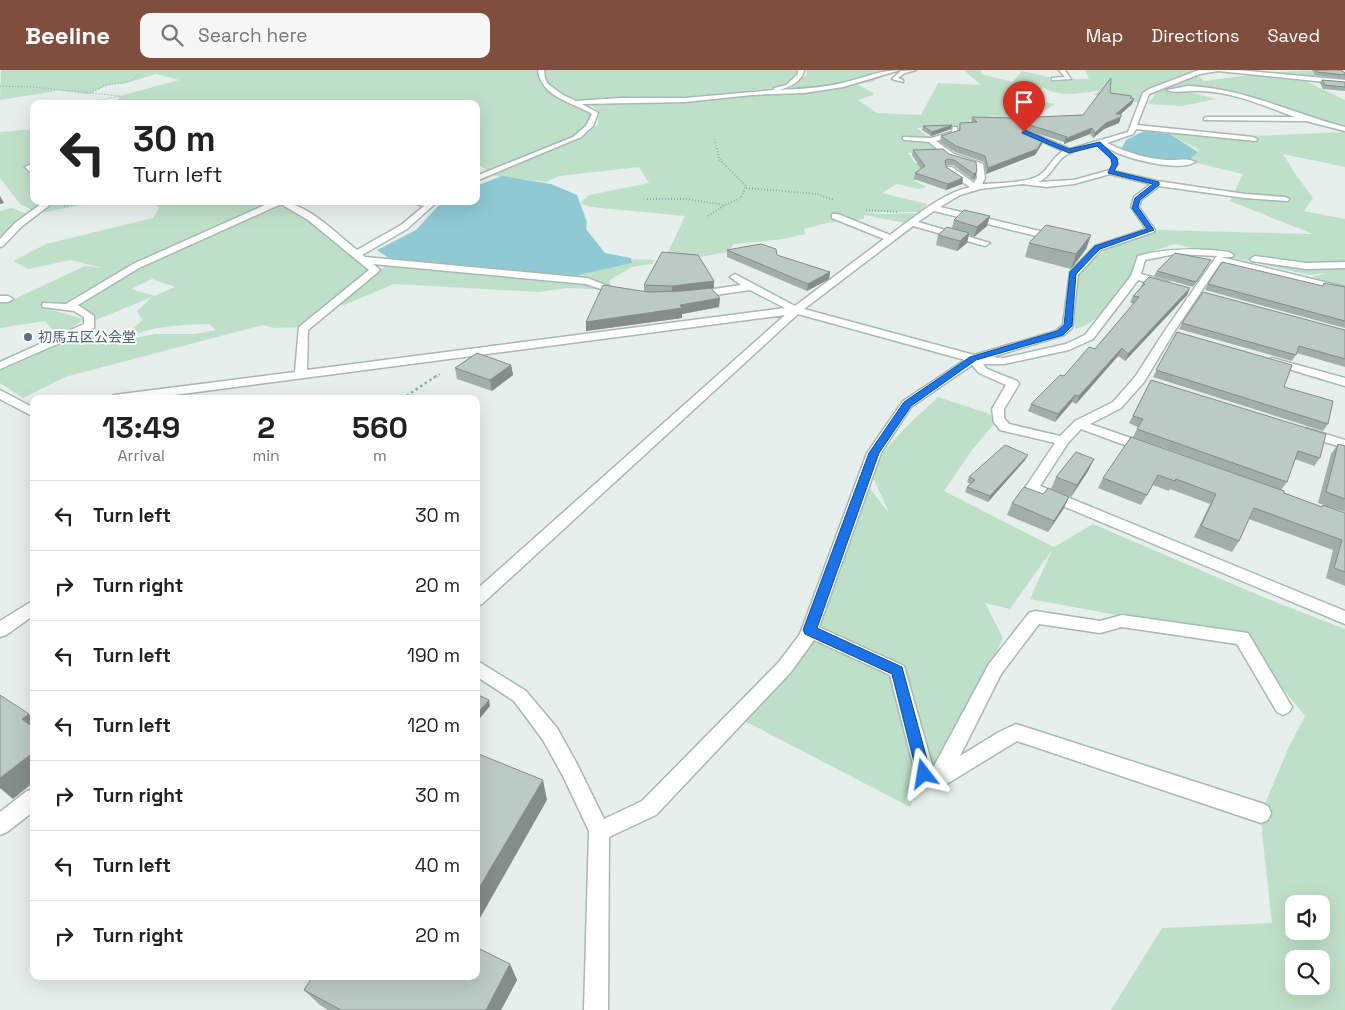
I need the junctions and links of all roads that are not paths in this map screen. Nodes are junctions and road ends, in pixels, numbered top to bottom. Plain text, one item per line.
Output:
1 (541, 70) edge
2 (801, 70) edge
3 (913, 70) edge
4 (1062, 70) edge
5 (1215, 70) edge
6 (1220, 70) edge
7 (899, 71) edge
8 (1054, 79) dead end
9 (901, 81) dead end
10 (1345, 82) edge
11 (752, 93) junction
12 (1142, 97) junction
13 (578, 102) junction
14 (1206, 119) dead end
15 (1306, 119) junction
16 (1133, 127) junction
17 (955, 128) dead end
18 (1345, 129) edge
19 (1024, 132) edge
20 (1200, 134) junction
21 (905, 138) dead end
22 (1253, 139) dead end
23 (931, 140) junction
24 (1209, 142) dead end
25 (1099, 143) junction
26 (1069, 151) junction
27 (1191, 162) dead end
28 (1113, 165) junction
29 (948, 169) edge
30 (480, 176) edge
31 (1022, 182) junction
32 (1157, 183) junction
33 (976, 188) junction
34 (965, 191) junction
35 (984, 195) dead end
36 (1285, 199) dead end
37 (46, 205) edge
38 (272, 205) edge
39 (288, 205) edge
40 (430, 205) edge
41 (932, 208) junction
42 (835, 216) dead end
43 (912, 223) junction
44 (890, 239) junction
45 (1068, 240) edge
46 (985, 243) dead end
47 (0, 244) edge
48 (361, 257) junction
49 (1345, 266) edge
50 (1136, 276) junction
51 (735, 277) dead end
52 (751, 287) junction
53 (1345, 290) edge
54 (1191, 292) junction
55 (636, 295) edge
56 (684, 296) edge
57 (47, 305) dead end
58 (68, 307) junction
59 (796, 310) junction
60 (1262, 358) edge
61 (973, 359) junction
62 (0, 366) edge
63 (301, 374) junction
64 (1345, 382) edge
65 (0, 394) edge
66 (144, 395) edge
67 (30, 410) edge
68 (1079, 424) junction
69 (1298, 429) edge
70 (1063, 441) junction
71 (1345, 444) edge
72 (1162, 454) edge
73 (480, 596) edge
74 (30, 609) edge
75 (1345, 618) edge
76 (0, 630) edge
77 (809, 630) junction
78 (480, 670) edge
79 (1283, 707) dead end
80 (938, 779) junction
81 (30, 801) edge
82 (1261, 812) dead end
83 (0, 825) edge
84 (599, 831) junction
85 (596, 1010) edge

1 - 13 street
2 - 11 street
3 - 7 street
4 - 8 street
5 - 12 street
6 - 10 street
7 - 9 street
7 - 11 street
11 - 13 street
12 - 15 street
12 - 16 street
13 - 30 street
14 - 15 street
15 - 18 street
16 - 20 street
16 - 25 street
17 - 23 street
19 - 26 street
20 - 22 street
20 - 24 street
21 - 23 street
23 - 33 street
25 - 26 street
25 - 27 street
25 - 28 street
26 - 31 street
28 - 31 street
28 - 32 street
29 - 33 street
31 - 33 street
32 - 36 street
32 - 61 street
33 - 34 street
34 - 35 street
34 - 41 street
37 - 47 street
38 - 58 street
39 - 48 street
40 - 48 street
41 - 43 street
41 - 45 street
42 - 44 street
43 - 44 street
43 - 46 street
44 - 59 street
48 - 55 street
48 - 63 street
49 - 50 street
50 - 54 street
50 - 61 street
51 - 52 street
52 - 56 street
52 - 59 street
53 - 54 street
54 - 68 street
57 - 58 street
58 - 62 street
59 - 61 street
59 - 63 street
59 - 73 street
60 - 64 street
61 - 70 street
61 - 77 street
63 - 66 street
65 - 67 street
68 - 70 street
68 - 72 street
69 - 71 street
70 - 75 street
74 - 76 street
77 - 80 street
77 - 84 street
78 - 84 street
79 - 80 street
80 - 82 street
81 - 83 street
84 - 85 street

